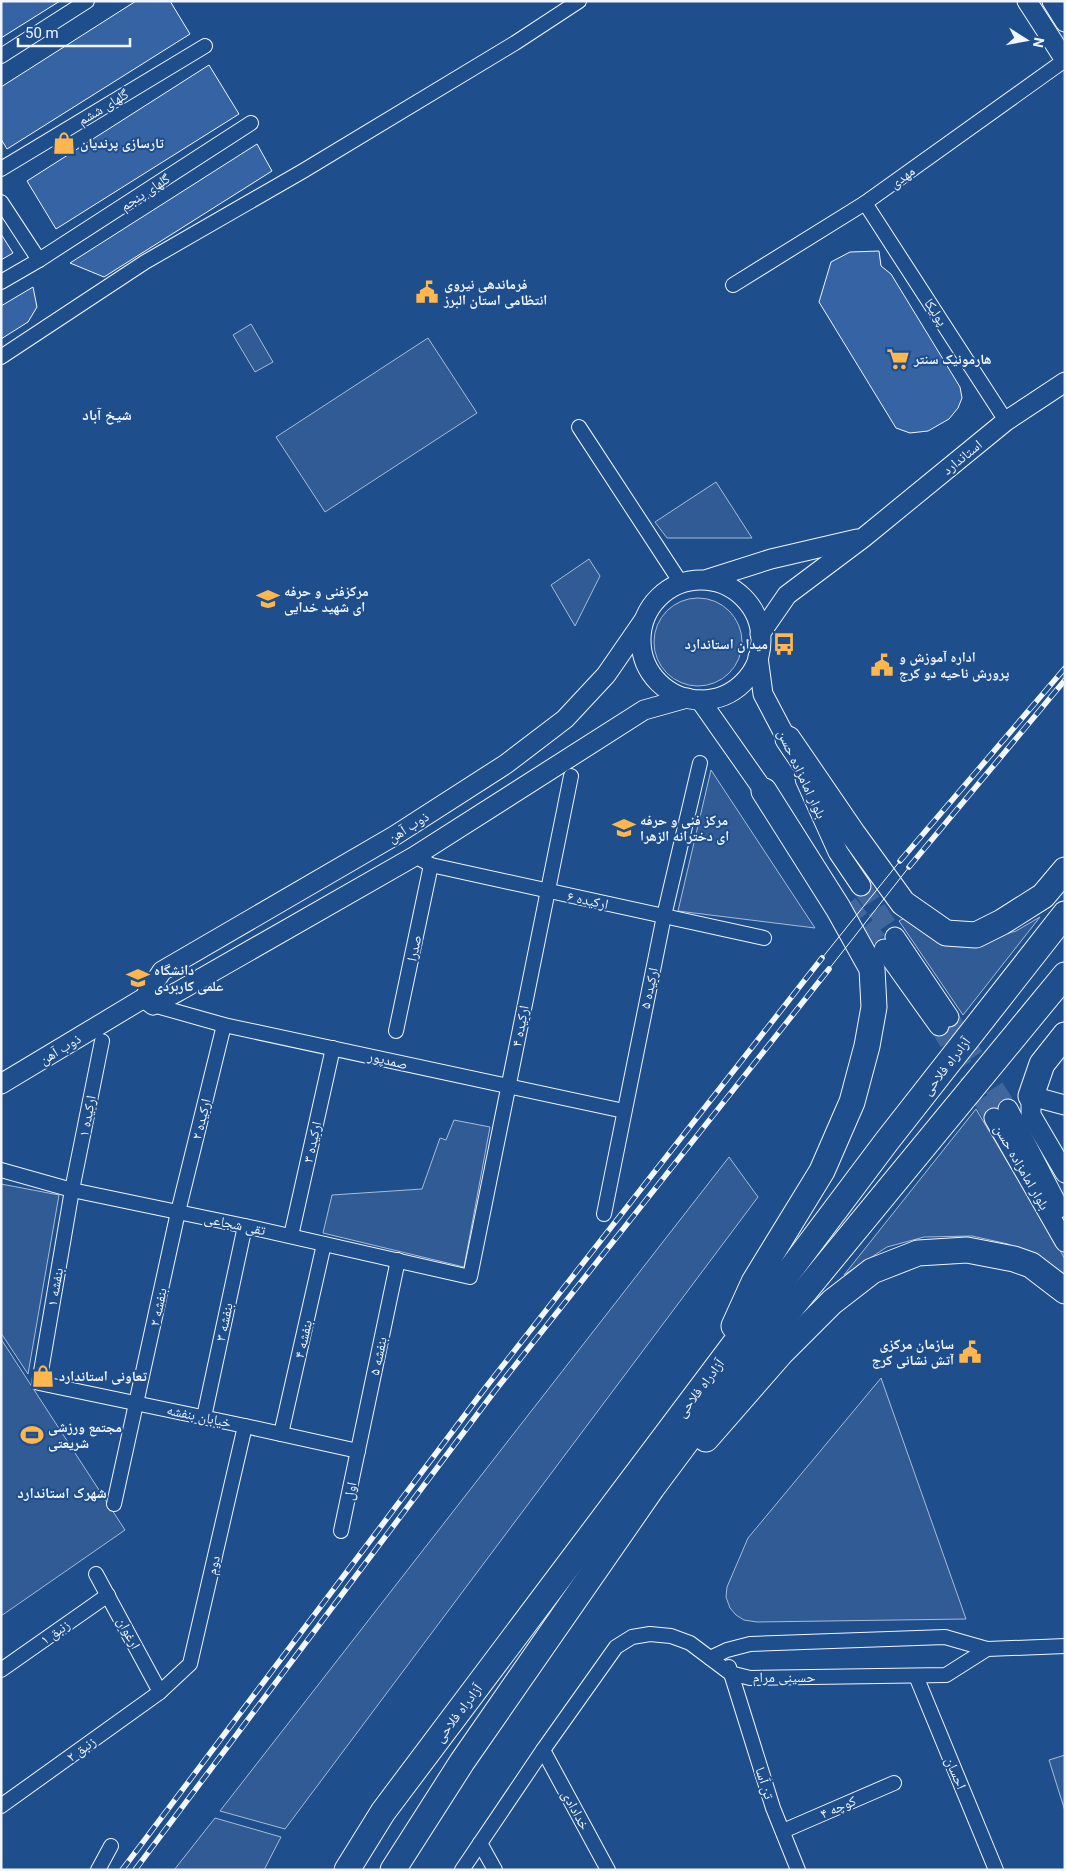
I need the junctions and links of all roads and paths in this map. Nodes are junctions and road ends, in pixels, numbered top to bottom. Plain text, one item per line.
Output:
1 (87, 1) edge
2 (579, 1) edge
3 (1027, 1) edge
4 (1052, 1) edge
5 (1065, 22) edge
6 (205, 46) dead end
7 (1, 56) edge
8 (1065, 60) edge
9 (251, 123) dead end
10 (1, 169) edge
11 (1, 202) edge
12 (865, 203) junction
13 (39, 260) junction
14 (1, 282) edge
15 (733, 284) dead end
16 (1, 357) edge
17 (1065, 382) edge
18 (1006, 421) junction
19 (579, 427) dead end
20 (864, 538) junction
21 (706, 580) junction
22 (681, 583) junction
23 (644, 620) junction
24 (760, 634) junction
25 (758, 656) junction
26 (693, 699) junction
27 (788, 740) junction
28 (700, 763) dead end
29 (571, 776) dead end
30 (764, 792) junction
31 (394, 836) junction
32 (423, 860) junction
33 (1065, 870) edge
34 (861, 886) tunnel mouth
35 (547, 891) junction
36 (848, 904) tunnel mouth
37 (1065, 914) edge
38 (664, 916) junction
39 (764, 938) dead end
40 (890, 943) tunnel mouth
41 (1065, 974) edge
42 (148, 1002) junction
43 (944, 1022) tunnel mouth
44 (224, 1026) junction
45 (396, 1031) dead end
46 (1065, 1035) edge
47 (102, 1041) dead end
48 (333, 1048) junction
49 (1, 1084) edge
50 (508, 1087) junction
51 (1031, 1096) junction
52 (1065, 1105) edge
53 (624, 1110) junction
54 (1, 1170) edge
55 (1065, 1173) edge
56 (72, 1190) junction
57 (178, 1212) junction
58 (604, 1214) dead end
59 (1065, 1220) edge
60 (245, 1226) junction
61 (291, 1236) junction
62 (1065, 1242) edge
63 (324, 1244) junction
64 (398, 1260) junction
65 (470, 1277) joint
66 (1065, 1291) edge
67 (713, 1372) junction
68 (39, 1383) joint
69 (138, 1403) junction
70 (204, 1417) junction
71 (245, 1426) junction
72 (281, 1434) junction
73 (358, 1451) junction
74 (652, 1488) junction
75 (114, 1504) dead end
76 (341, 1531) dead end
77 (96, 1574) dead end
78 (108, 1595) junction
79 (1065, 1646) edge
80 (727, 1650) junction
81 (987, 1650) junction
82 (710, 1658) junction
83 (1, 1670) edge
84 (730, 1673) junction
85 (916, 1676) junction
86 (160, 1692) junction
87 (543, 1750) junction
88 (894, 1784) dead end
89 (1, 1806) edge
90 (783, 1831) junction
91 (480, 1842) junction
92 (111, 1846) dead end
93 (98, 1870) edge
94 (347, 1870) edge
95 (393, 1870) edge
96 (462, 1870) edge
97 (495, 1870) edge
98 (608, 1870) edge
99 (798, 1870) edge
100 (996, 1870) edge

1 - 7 street
2 - 16 street
3 - 8 main road
4 - 5 main road
6 - 10 street, گلهای ششم
8 - 12 street, مهدی
9 - 13 street, گلهای پنجم
11 - 13 street
12 - 15 street, مهدی
12 - 18 street, پولیکا
13 - 14 street, گلهای پنجم
17 - 18 main road, استاندارد
18 - 20 main road, استاندارد
19 - 22 street
20 - 21 main road, استاندارد
20 - 24 main road, استاندارد
21 - 22 main road
21 - 24 main road
22 - 23 main road
23 - 26 main road
23 - 31 main road, ذوب آهن
24 - 25 main road
25 - 26 main road
25 - 27 main road, بلوار امامزاده حسن
26 - 30 main road
26 - 32 main road, ذوب آهن
27 - 33 highway
27 - 34 main road, بلوار امامزاده حسن
28 - 38 street, ارکیده ۵
29 - 35 street, ارکیده ۴
30 - 36 main road
30 - 67 highway
31 - 32 main road
31 - 42 main road, ذوب آهن
32 - 35 street, ارکیده ۶
32 - 42 main road, ذوب آهن
32 - 45 street, صدرا
35 - 38 street, ارکیده ۶
35 - 50 street, ارکیده ۴
37 - 67 highway, آزادراه فلاحی
38 - 39 street, ارکیده ۶
38 - 53 street, ارکیده ۵
40 - 43 main road
41 - 74 highway, آزادراه فلاحی
42 - 44 street, صمدپور
42 - 49 main road, ذوب آهن
44 - 48 street, صمدپور
44 - 57 street, ارکیده ۲
46 - 51 highway
47 - 56 street, ارکیده ۱
48 - 50 street, صمدپور
48 - 61 street, ارکیده ۳
50 - 53 street, صمدپور
50 - 65 street, ارکیده ۴
51 - 52 main road
51 - 55 main road
53 - 58 street, ارکیده ۵
54 - 56 street, تقی شجاعی
56 - 57 street, تقی شجاعی
56 - 68 street, بنفشه ۱
57 - 60 street, تقی شجاعی
57 - 69 street, بنفشه ۲
59 - 62 main road, بلوار امامزاده حسن
60 - 61 street, تقی شجاعی
60 - 70 street, بنفشه ۳
61 - 63 street, تقی شجاعی
63 - 64 street, تقی شجاعی
63 - 72 street, بنفشه ۴
64 - 65 street, تقی شجاعی
64 - 73 street, بنفشه ۵
66 - 74 highway
67 - 94 highway, آزادراه فلاحی
68 - 69 street, خیابان بنفشه
69 - 70 street, خیابان بنفشه
69 - 75 street, بنفشه ۲
70 - 71 street, خیابان بنفشه
71 - 72 street, خیابان بنفشه
71 - 86 street, دوم
72 - 73 street, خیابان بنفشه
73 - 76 street, اول
74 - 95 highway, آزادراه فلاحی
77 - 78 street, ارغوان
78 - 83 street, زنبق ۱
78 - 86 street, ارغوان
79 - 81 street, حسینی مرام
80 - 81 street, حسینی مرام
80 - 82 street, حسینی مرام
80 - 84 street, تن آسا
81 - 85 street, حسینی مرام
82 - 84 street, حسینی مرام
82 - 87 street
84 - 85 street, حسینی مرام
84 - 90 street, تن آسا
85 - 100 street, احسان
86 - 89 street, زنبق ۲
87 - 91 street
87 - 98 street, خدادادی
88 - 90 street, کوچه ۴
90 - 99 street, تن آسا
91 - 96 street
91 - 97 street
92 - 93 street

